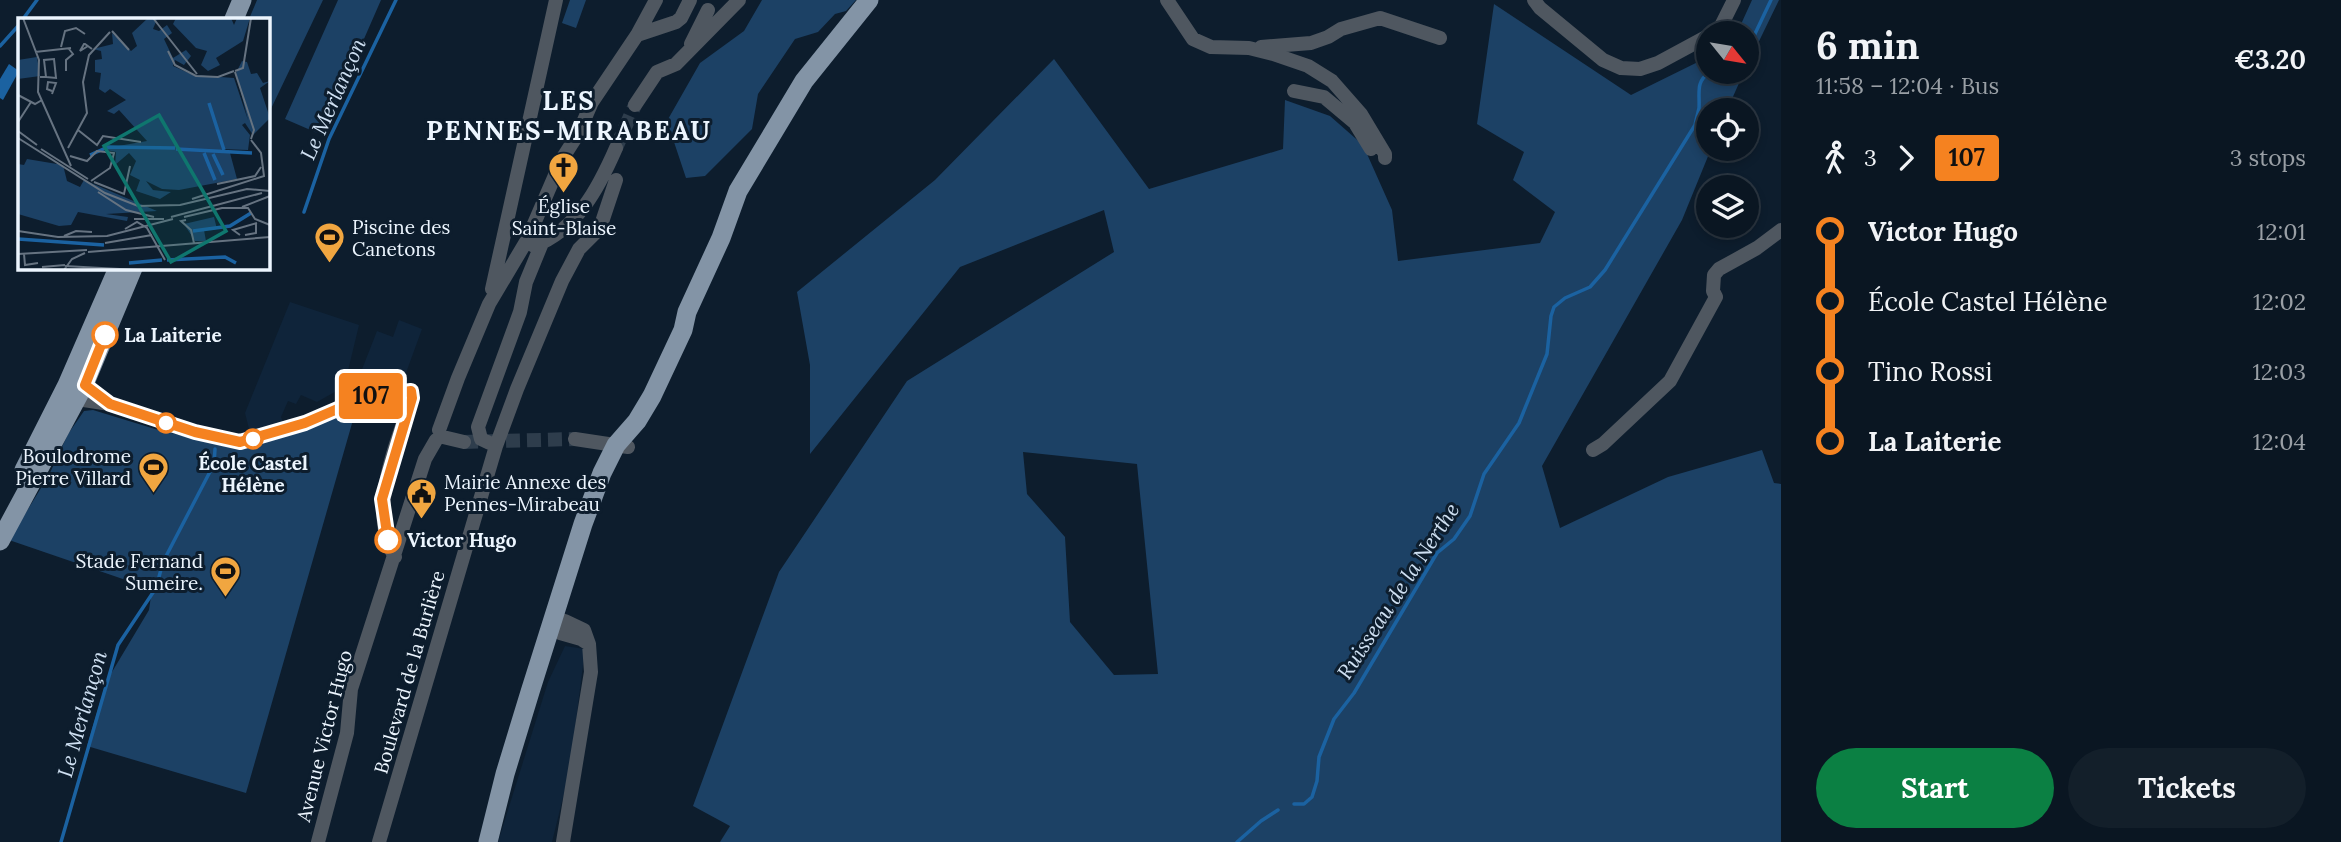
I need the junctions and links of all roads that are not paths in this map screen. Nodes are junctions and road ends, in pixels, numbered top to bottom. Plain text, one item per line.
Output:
1 (242, 0) edge
2 (556, 0) edge
3 (656, 0) edge
4 (690, 0) edge
5 (739, 0) edge
6 (869, 0) edge
7 (1167, 0) edge
8 (1534, 0) edge
9 (1734, 0) edge
10 (708, 10) dead end
11 (234, 18) edge
12 (1723, 21) edge
13 (637, 35) junction
14 (1440, 38) dead end
15 (1696, 43) edge
16 (1249, 48) junction
17 (690, 49) junction
18 (1294, 91) dead end
19 (635, 105) tunnel mouth
20 (615, 148) tunnel mouth
21 (616, 180) dead end
22 (1781, 230) edge
23 (542, 243) junction
24 (117, 270) edge
25 (132, 270) edge
26 (489, 304) junction
27 (76, 390) junction
28 (439, 436) junction
29 (575, 439) tunnel mouth
30 (464, 442) tunnel mouth
31 (496, 446) junction
32 (622, 446) junction
33 (1593, 450) dead end
34 (0, 519) edge
35 (0, 541) edge
36 (395, 557) junction
37 (559, 628) junction
38 (318, 842) edge
39 (379, 842) edge
40 (488, 842) edge
41 (563, 842) edge

1 - 11 main road
2 - 26 street
3 - 13 street
4 - 13 street
5 - 17 street
6 - 32 main road
7 - 16 street
8 - 15 street
9 - 12 street
10 - 17 street
13 - 26 street
14 - 16 street
16 - 18 street
17 - 19 street
20 - 23 street
21 - 31 street, Boulevard de la Burlière
22 - 33 street
23 - 26 street
23 - 31 street
24 - 27 main road
25 - 27 main road
26 - 28 street, Avenue Victor Hugo
27 - 34 main road
27 - 35 main road
27 - 36 street
28 - 30 street
28 - 36 street, Avenue Victor Hugo
29 - 32 street
31 - 39 street, Boulevard de la Burlière
32 - 37 main road
32 - 37 main road
36 - 38 street, Avenue Victor Hugo
37 - 40 main road
37 - 41 street

